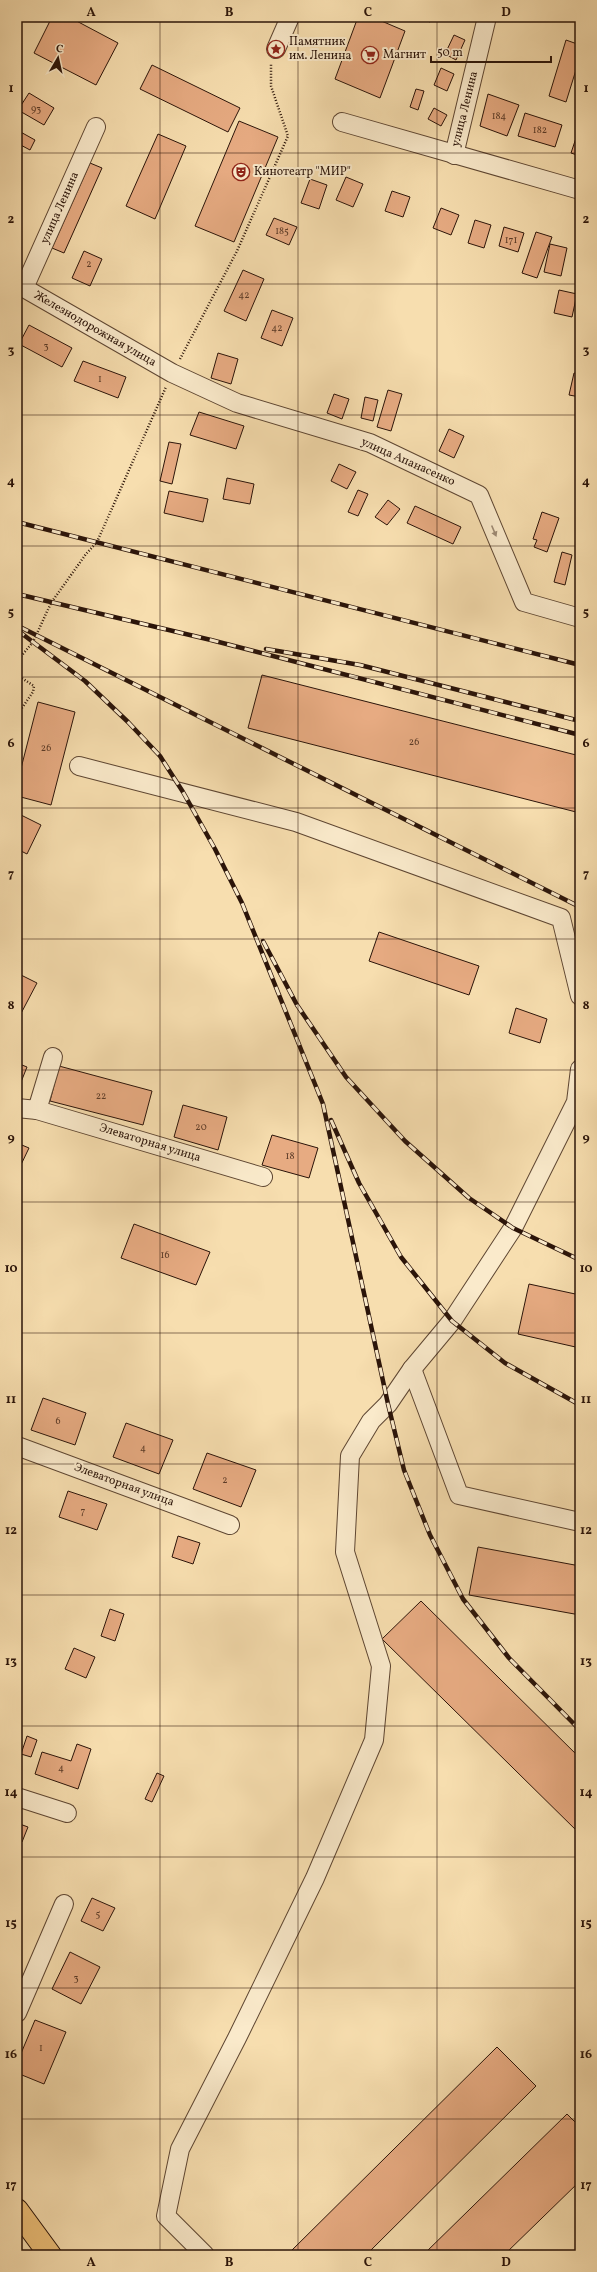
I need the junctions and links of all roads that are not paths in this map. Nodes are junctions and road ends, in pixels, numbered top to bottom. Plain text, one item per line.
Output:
1 (290, 17) edge
2 (487, 17) edge
3 (276, 48) dead end
4 (342, 122) dead end
5 (96, 127) dead end
6 (454, 155) junction
7 (580, 190) edge
8 (21, 287) edge
9 (172, 373) joint
10 (580, 618) edge
11 (79, 766) dead end
12 (580, 996) edge
13 (54, 1057) dead end
14 (580, 1069) edge
15 (17, 1108) edge
16 (38, 1110) junction
17 (263, 1177) dead end
18 (412, 1369) junction
19 (17, 1446) edge
20 (580, 1522) edge
21 (230, 1525) dead end
22 (17, 1797) edge
23 (67, 1813) dead end
24 (64, 1904) dead end
25 (17, 2013) edge
26 (17, 2210) edge
27 (50, 2255) edge
28 (205, 2255) edge

1 - 3 street
2 - 6 street, улица Ленина
4 - 6 street
5 - 8 street, улица Ленина
6 - 7 street
8 - 9 street, Железнодорожная улица
9 -> 10 street, улица Апанасенко
11 - 12 street
13 - 16 street
14 - 18 street
15 - 16 street, Элеваторная улица
16 - 17 street, Элеваторная улица
18 - 20 street
18 - 28 street
19 - 21 street, Элеваторная улица
22 - 23 street
24 - 25 street
26 - 27 main road

